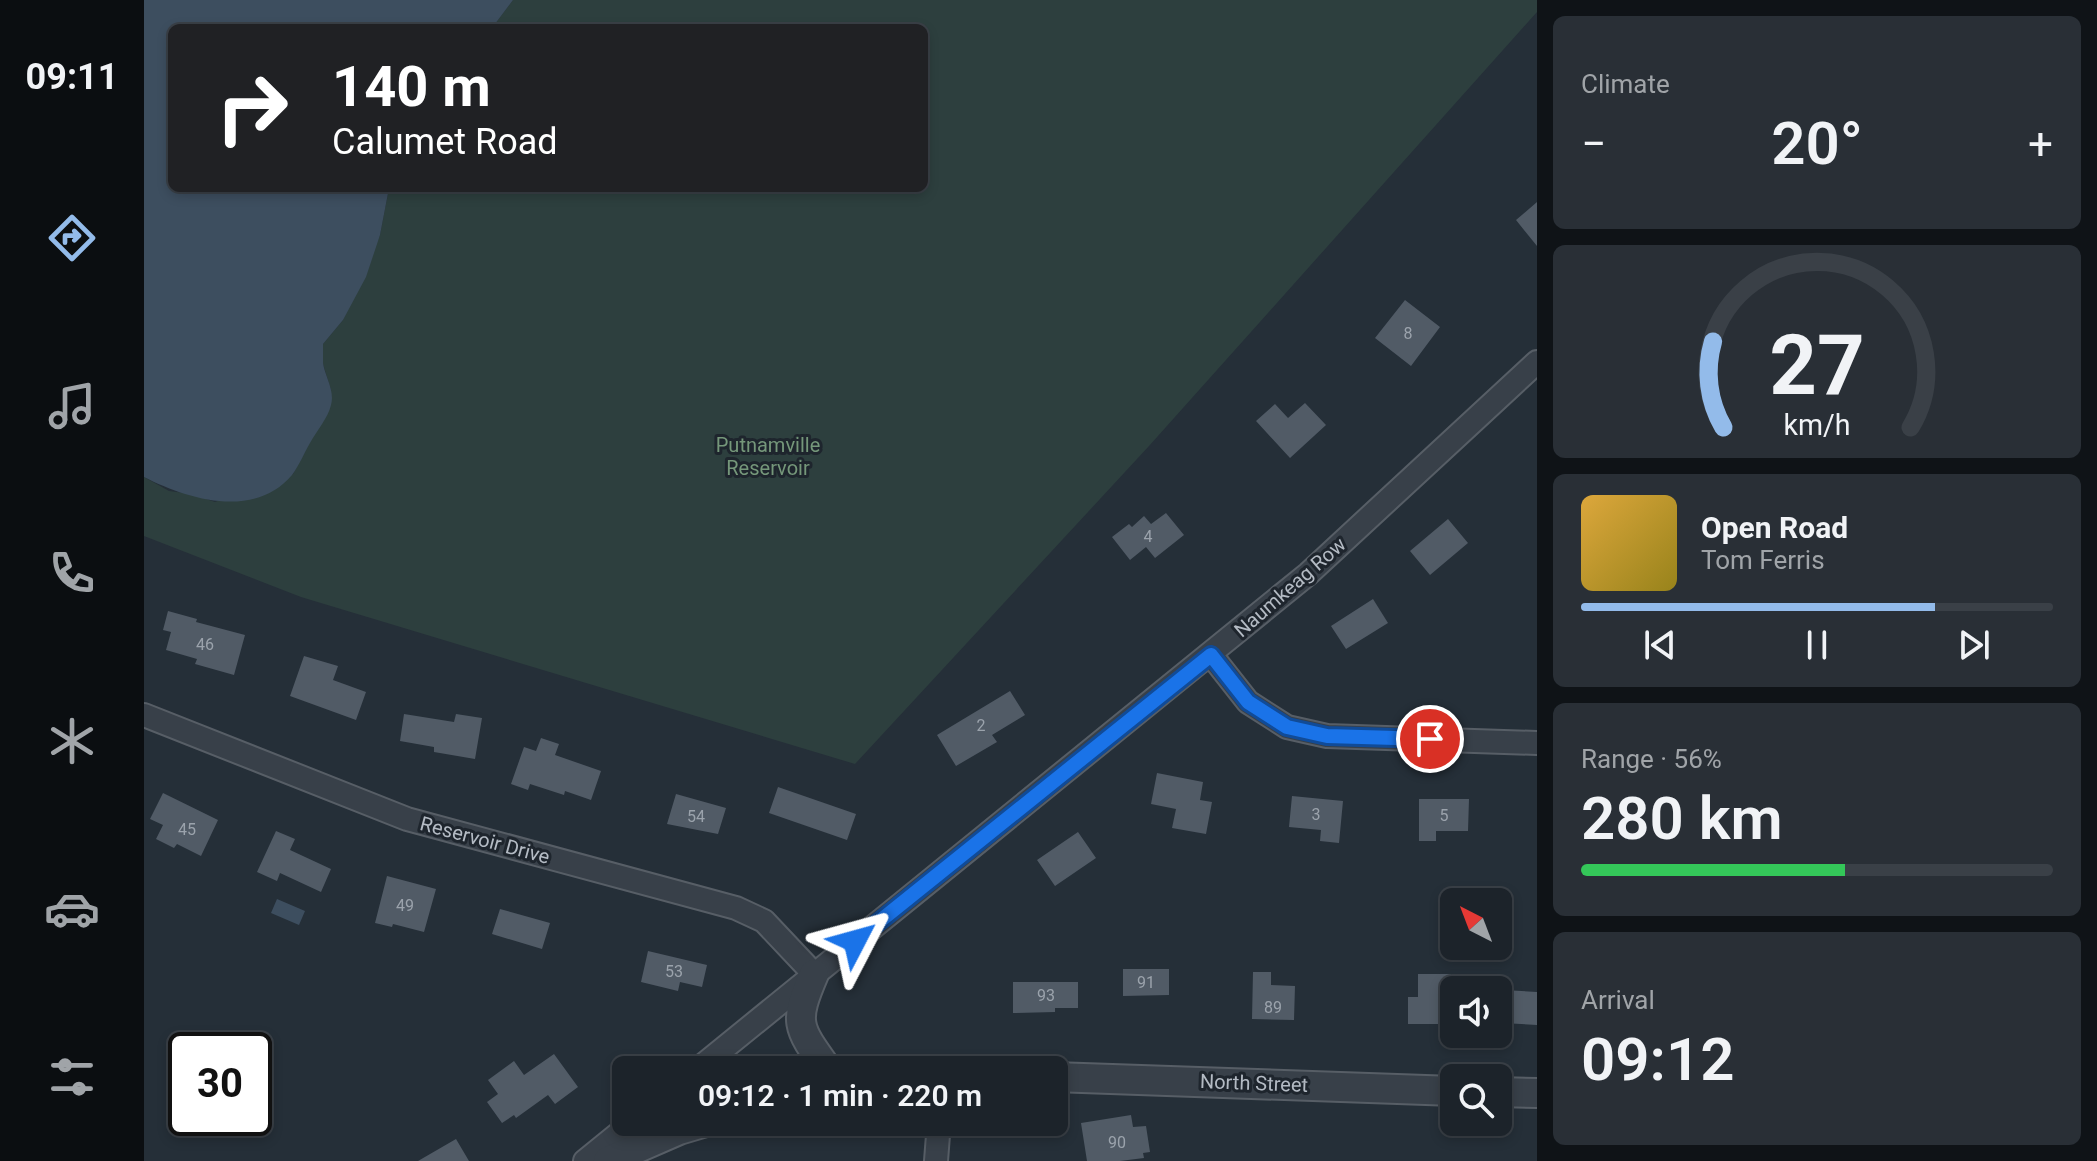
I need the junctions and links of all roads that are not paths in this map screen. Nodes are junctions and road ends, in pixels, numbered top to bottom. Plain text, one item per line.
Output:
1 (1537, 362) edge
2 (1211, 655) junction
3 (144, 715) edge
4 (1537, 743) edge
5 (814, 974) junction
6 (714, 1056) edge
7 (818, 1056) edge
8 (1068, 1077) edge
9 (1440, 1091) edge
10 (1512, 1092) edge
11 (1537, 1093) edge
12 (938, 1136) edge
13 (643, 1142) edge
14 (585, 1161) edge
15 (608, 1161) edge
16 (936, 1161) edge

1 - 2 street, Naumkeag Row
2 - 4 street
2 - 5 street, Naumkeag Row
3 - 5 street, Reservoir Drive
5 - 6 street, Naumkeag Row
5 - 7 street
8 - 9 street, North Street
10 - 11 street
12 - 16 street
13 - 14 street
13 - 15 street

